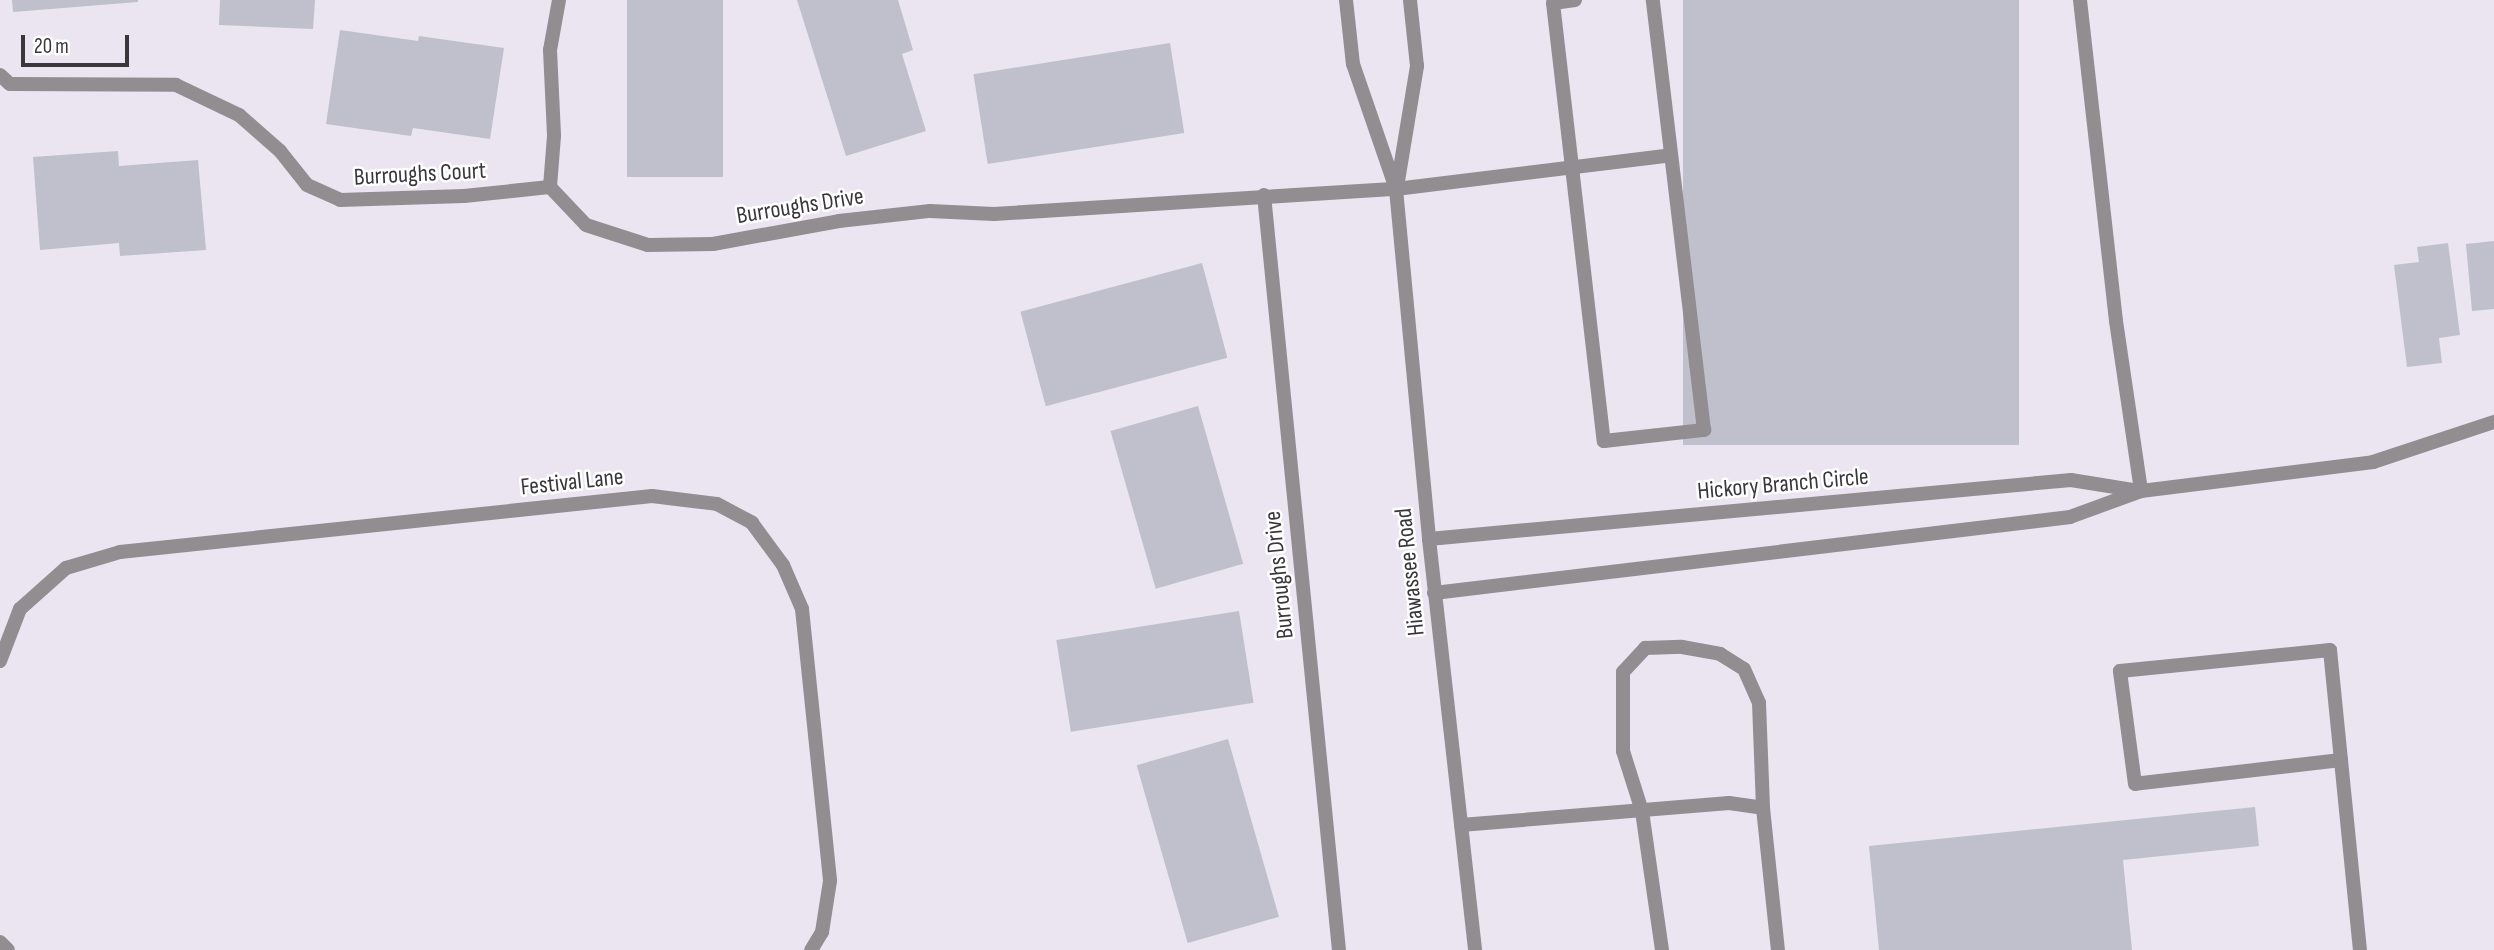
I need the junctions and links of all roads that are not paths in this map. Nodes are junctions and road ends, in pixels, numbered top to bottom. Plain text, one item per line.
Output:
1 (559, 0) edge
2 (1346, 0) edge
3 (1410, 0) edge
4 (1575, 0) edge
5 (1653, 0) edge
6 (2080, 0) edge
7 (0, 75) edge
8 (1671, 155) junction
9 (1570, 167) junction
10 (550, 187) junction
11 (1396, 189) junction
12 (1264, 195) junction
13 (2494, 422) edge
14 (2141, 491) junction
15 (1429, 538) junction
16 (1434, 593) junction
17 (0, 661) edge
18 (2341, 760) junction
19 (1763, 807) junction
20 (1642, 811) junction
21 (1461, 825) junction
22 (0, 942) edge
23 (8, 950) edge
24 (811, 950) edge
25 (1339, 950) edge
26 (1475, 950) edge
27 (1662, 950) edge
28 (1778, 950) edge
29 (2360, 950) edge

1 - 10 street
2 - 11 street, Hiawassee Road
3 - 11 street, Hiawassee Road
4 - 9 street
5 - 8 street
6 - 14 street
7 - 10 street, Burroughs Court
8 - 9 street, Burroughs Drive
8 - 9 street
9 - 11 street, Burroughs Drive
10 - 12 street, Burroughs Drive
11 - 12 street, Burroughs Drive
11 - 15 street, Hiawassee Road
12 - 25 street, Burroughs Drive
13 - 14 street, Hickory Branch Circle
14 - 15 street, Hickory Branch Circle
14 - 16 street, Hickory Branch Circle
15 - 16 street, Hiawassee Road
16 - 21 street, Hiawassee Road
17 - 24 street, Festival Lane
18 - 18 street
18 - 29 street
19 - 20 street
19 - 20 street
19 - 28 street
20 - 21 street
20 - 27 street
21 - 26 street, Hiawassee Road
22 - 23 street

